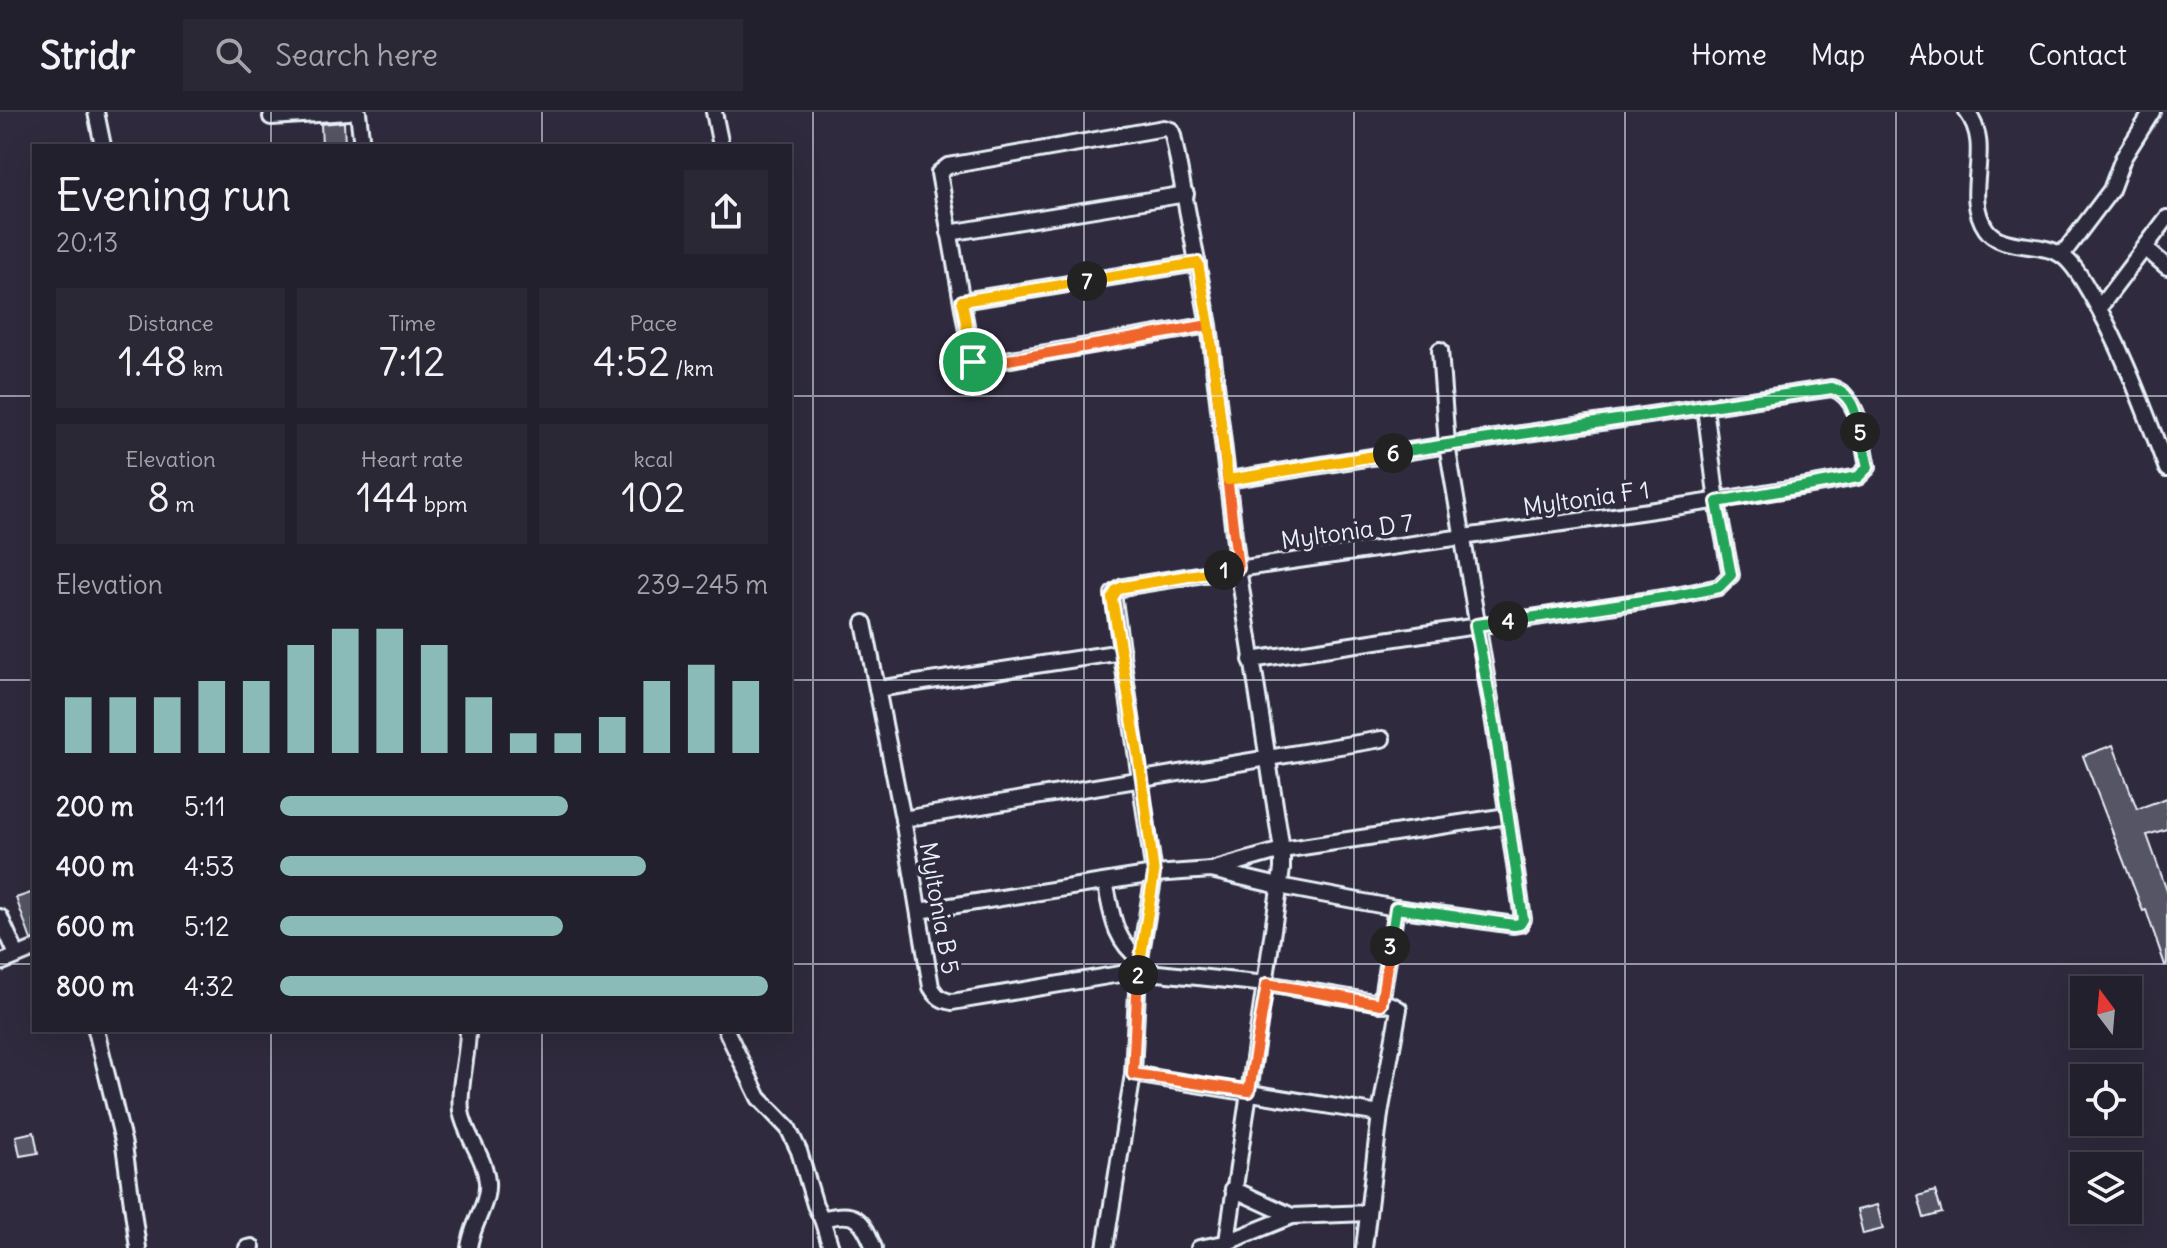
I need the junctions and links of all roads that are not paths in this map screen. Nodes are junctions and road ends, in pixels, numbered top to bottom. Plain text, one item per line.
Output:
1 (96, 112) edge
2 (349, 112) edge
3 (358, 112) edge
4 (714, 112) edge
5 (1967, 112) edge
6 (2152, 112) edge
7 (271, 117) dead end
8 (103, 144) edge
9 (362, 144) edge
10 (721, 144) edge
11 (1186, 194) junction
12 (2167, 218) edge
13 (949, 233) junction
14 (2145, 248) junction
15 (2062, 255) junction
16 (1198, 263) junction
17 (2167, 267) edge
18 (962, 301) junction
19 (2099, 308) junction
20 (1209, 325) junction
21 (1440, 350) dead end
22 (1705, 407) junction
23 (1447, 445) junction
24 (2167, 469) edge
25 (1228, 480) junction
26 (1717, 502) junction
27 (1461, 538) junction
28 (1238, 568) junction
29 (864, 623) dead end
30 (1476, 625) junction
31 (1122, 652) junction
32 (1251, 660) junction
33 (877, 689) junction
34 (1382, 739) dead end
35 (1269, 757) junction
36 (1142, 779) junction
37 (1507, 816) junction
38 (903, 819) junction
39 (1282, 850) junction
40 (1211, 870) junction
41 (1154, 874) junction
42 (1105, 882) junction
43 (1279, 886) junction
44 (1396, 908) junction
45 (919, 911) junction
46 (0, 917) edge
47 (32, 950) edge
48 (17, 955) junction
49 (0, 963) edge
50 (1139, 965) junction
51 (1267, 984) junction
52 (1381, 1004) junction
53 (96, 1032) edge
54 (468, 1032) edge
55 (727, 1032) edge
56 (1133, 1074) junction
57 (1249, 1091) junction
58 (1380, 1114) junction
59 (1233, 1189) junction
60 (1368, 1213) junction
61 (1292, 1216) junction
62 (822, 1219) junction
63 (1225, 1245) edge
64 (138, 1248) edge
65 (469, 1248) edge
66 (831, 1248) edge
67 (874, 1248) edge
68 (1105, 1248) edge
69 (1199, 1248) edge
70 (1364, 1248) edge

1 - 8 street
2 - 7 street
3 - 9 street
4 - 10 street
5 - 15 street
6 - 15 street
11 - 13 street
11 - 13 street
11 - 16 street
12 - 14 street
13 - 18 street
14 - 17 street
14 - 19 street
15 - 19 street
16 - 18 street
16 - 20 street
18 - 20 street
19 - 24 street
20 - 25 street
21 - 23 street
22 - 23 street
22 - 26 street
22 - 26 street, Myltonia F 1
23 - 25 street
23 - 27 street
25 - 28 street
26 - 27 street, Myltonia F 1
26 - 30 street
27 - 28 street, Myltonia D 7
27 - 30 street
28 - 31 street, Myltonia D 7
28 - 32 street
29 - 33 street, Myltonia B 5
30 - 32 street
30 - 37 street
31 - 33 street
31 - 36 street
32 - 35 street
33 - 38 street, Myltonia B 5
34 - 35 street
35 - 36 street
35 - 39 street
36 - 38 street
36 - 41 street
37 - 39 street
37 - 44 street
38 - 45 street, Myltonia B 5
39 - 40 street
39 - 43 street
40 - 41 street
40 - 43 street
41 - 42 street
41 - 50 street
42 - 45 street
42 - 50 street
43 - 44 street
43 - 51 street
44 - 52 street
45 - 50 street, Myltonia B 5
46 - 48 street
47 - 48 street
48 - 49 street
50 - 51 street
50 - 56 street
51 - 52 street
51 - 57 street
52 - 58 street
53 - 64 street
54 - 65 street
55 - 62 street
56 - 57 street
56 - 68 street
57 - 58 street
57 - 59 street
58 - 60 street
59 - 61 street
59 - 63 street
60 - 61 street
60 - 70 street
61 - 63 street
62 - 66 street
62 - 67 street
63 - 69 street

